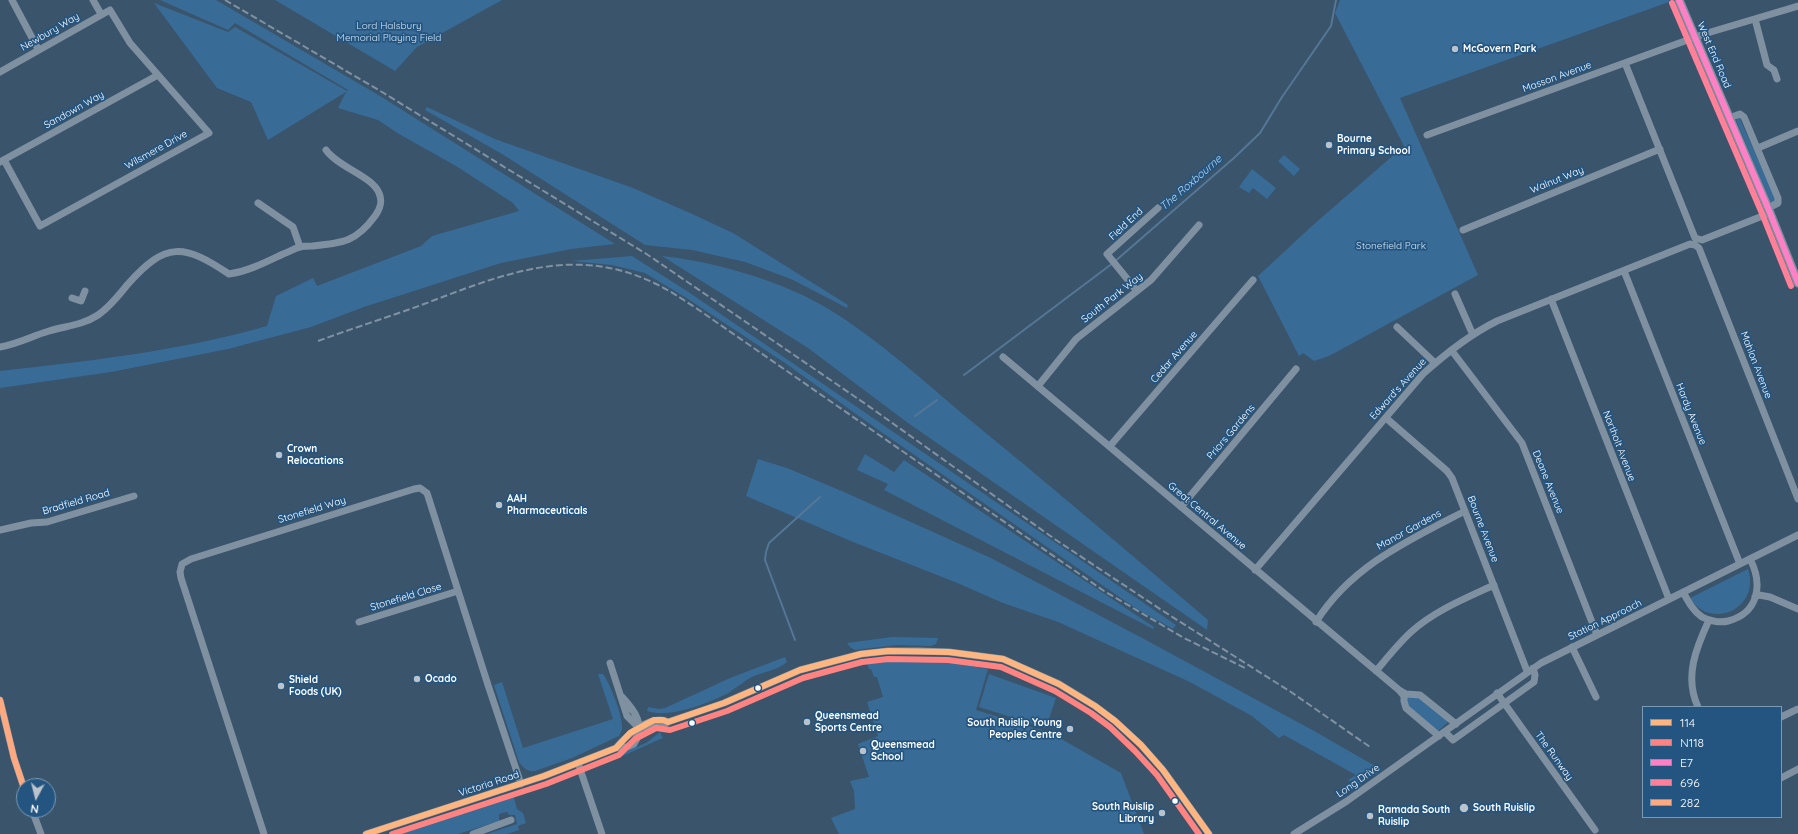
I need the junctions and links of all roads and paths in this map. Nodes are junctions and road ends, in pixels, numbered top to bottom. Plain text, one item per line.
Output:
1 (12, 0) edge
2 (93, 0) edge
3 (1679, 0) edge
4 (1798, 6) edge
5 (110, 10) joint
6 (101, 14) junction
7 (1755, 19) junction
8 (1694, 38) junction
9 (38, 49) junction
10 (1625, 63) junction
11 (0, 72) edge
12 (158, 75) junction
13 (1777, 79) dead end
14 (1729, 118) junction
15 (1798, 131) edge
16 (1427, 135) dead end
17 (1758, 148) junction
18 (326, 150) dead end
19 (1660, 150) junction
20 (2, 161) edge
21 (258, 203) dead end
22 (1158, 208) dead end
23 (1769, 210) junction
24 (1199, 225) dead end
25 (1463, 230) dead end
26 (1690, 244) joint
27 (300, 247) junction
28 (1624, 271) junction
29 (1253, 280) dead end
30 (1798, 283) edge
31 (85, 291) dead end
32 (1137, 291) junction
33 (1455, 294) dead end
34 (72, 298) dead end
35 (1551, 299) junction
36 (1397, 327) dead end
37 (1473, 335) junction
38 (0, 347) edge
39 (1452, 352) junction
40 (1003, 357) dead end
41 (1435, 363) junction
42 (1296, 369) dead end
43 (1038, 386) junction
44 (1386, 418) junction
45 (1110, 446) junction
46 (134, 496) dead end
47 (1798, 499) edge
48 (1181, 507) junction
49 (1465, 511) junction
50 (0, 530) edge
51 (1798, 535) edge
52 (1750, 559) junction
53 (1740, 564) junction
54 (1255, 570) junction
55 (1494, 585) junction
56 (458, 591) junction
57 (1683, 592) junction
58 (1755, 597) junction
59 (1669, 599) junction
60 (1798, 609) edge
61 (1709, 620) junction
62 (359, 622) dead end
63 (1316, 622) junction
64 (1598, 635) junction
65 (1572, 647) junction
66 (610, 663) dead end
67 (1530, 670) junction
68 (1376, 671) junction
69 (1399, 690) junction
70 (1497, 693) junction
71 (1596, 697) dead end
72 (0, 700) edge
73 (1505, 703) junction
74 (1698, 706) edge
75 (1798, 709) edge
76 (1782, 717) edge
77 (1456, 724) junction
78 (640, 728) junction
79 (1442, 734) junction
80 (1432, 741) joint
81 (616, 748) junction
82 (578, 763) junction
83 (1798, 769) edge
84 (1782, 777) edge
85 (21, 778) edge
86 (521, 784) junction
87 (35, 818) edge
88 (510, 820) dead end
89 (1595, 830) dead end
90 (41, 834) edge
91 (264, 834) edge
92 (366, 834) edge
93 (473, 834) edge
94 (602, 834) edge
95 (1209, 834) edge
96 (1294, 834) edge

1 - 9 street
2 - 6 street
3 - 8 main road, West End Road
4 - 7 street, Masson Avenue
5 - 6 street, Newbury Way
5 - 12 street, Wilsmere Drive
6 - 9 street, Newbury Way
7 - 8 street, Masson Avenue
7 - 13 street
8 - 10 street, Masson Avenue
8 - 14 main road, West End Road
9 - 11 street, Newbury Way
10 - 16 street, Masson Avenue
10 - 19 street
12 - 20 street, Sandown Way
12 - 20 street, Wilsmere Drive
14 - 17 street
14 - 23 main road, West End Road
15 - 17 street
17 - 23 street
18 - 27 street
19 - 23 street
19 - 25 street, Walnut Way
21 - 27 street
22 - 32 street, Field End
23 - 30 main road, West End Road
24 - 32 street, South Park Way
26 - 28 street, Edward's Avenue
26 - 47 street, Mahlon Avenue
27 - 38 street
28 - 35 street, Edward's Avenue
28 - 53 street, Hardy Avenue
29 - 45 street, Cedar Avenue
31 - 34 street
32 - 43 street, South Park Way
33 - 37 street
35 - 37 street, Edward's Avenue
35 - 59 street, Northolt Avenue
36 - 41 street
37 - 39 street, Edward's Avenue
39 - 41 street, Edward's Avenue
39 - 64 street, Deane Avenue
40 - 43 street, Great Central Avenue
41 - 44 street, Edward's Avenue
42 - 48 street, Priors Gardens
43 - 45 street, Great Central Avenue
44 - 49 street, Bourne Avenue
44 - 54 street, Edward's Avenue
45 - 48 street, Great Central Avenue
46 - 50 street, Bradfield Road
48 - 54 street, Great Central Avenue
49 - 55 street, Bourne Avenue
49 - 63 street, Manor Gardens
51 - 52 street, Station Approach
52 - 53 street, Station Approach
52 - 58 street
53 - 57 street, Station Approach
54 - 63 street, Great Central Avenue
55 - 67 street, Bourne Avenue
55 - 68 street
56 - 62 street, Stonefield Close
56 - 86 street, Stonefield Way
56 - 91 street, Stonefield Way
57 - 59 street, Station Approach
57 - 61 street
58 - 60 street
58 - 61 street
59 - 64 street, Station Approach
61 - 74 street
63 - 68 street, Great Central Avenue
64 - 65 street, Station Approach
65 - 67 street, Station Approach
65 - 71 street
66 - 78 street
67 - 70 street, Station Approach
67 - 73 street
68 - 69 street, Great Central Avenue
69 - 77 street, Great Central Avenue
69 - 79 street, Great Central Avenue
70 - 73 street, The Runway
70 - 77 street, Station Approach
72 - 85 street
73 - 79 street, Great Central Avenue
73 - 89 street, The Runway
75 - 76 street
77 - 79 street, Station Approach
78 - 81 street, Victoria Road
78 - 81 street, Victoria Road
78 - 95 street, Victoria Road
79 - 80 street, Station Approach
80 - 96 street, Long Drive
81 - 82 street, Victoria Road
82 - 86 street, Victoria Road
82 - 94 street
83 - 84 street
86 - 92 street, Victoria Road
87 - 90 street
88 - 93 street

